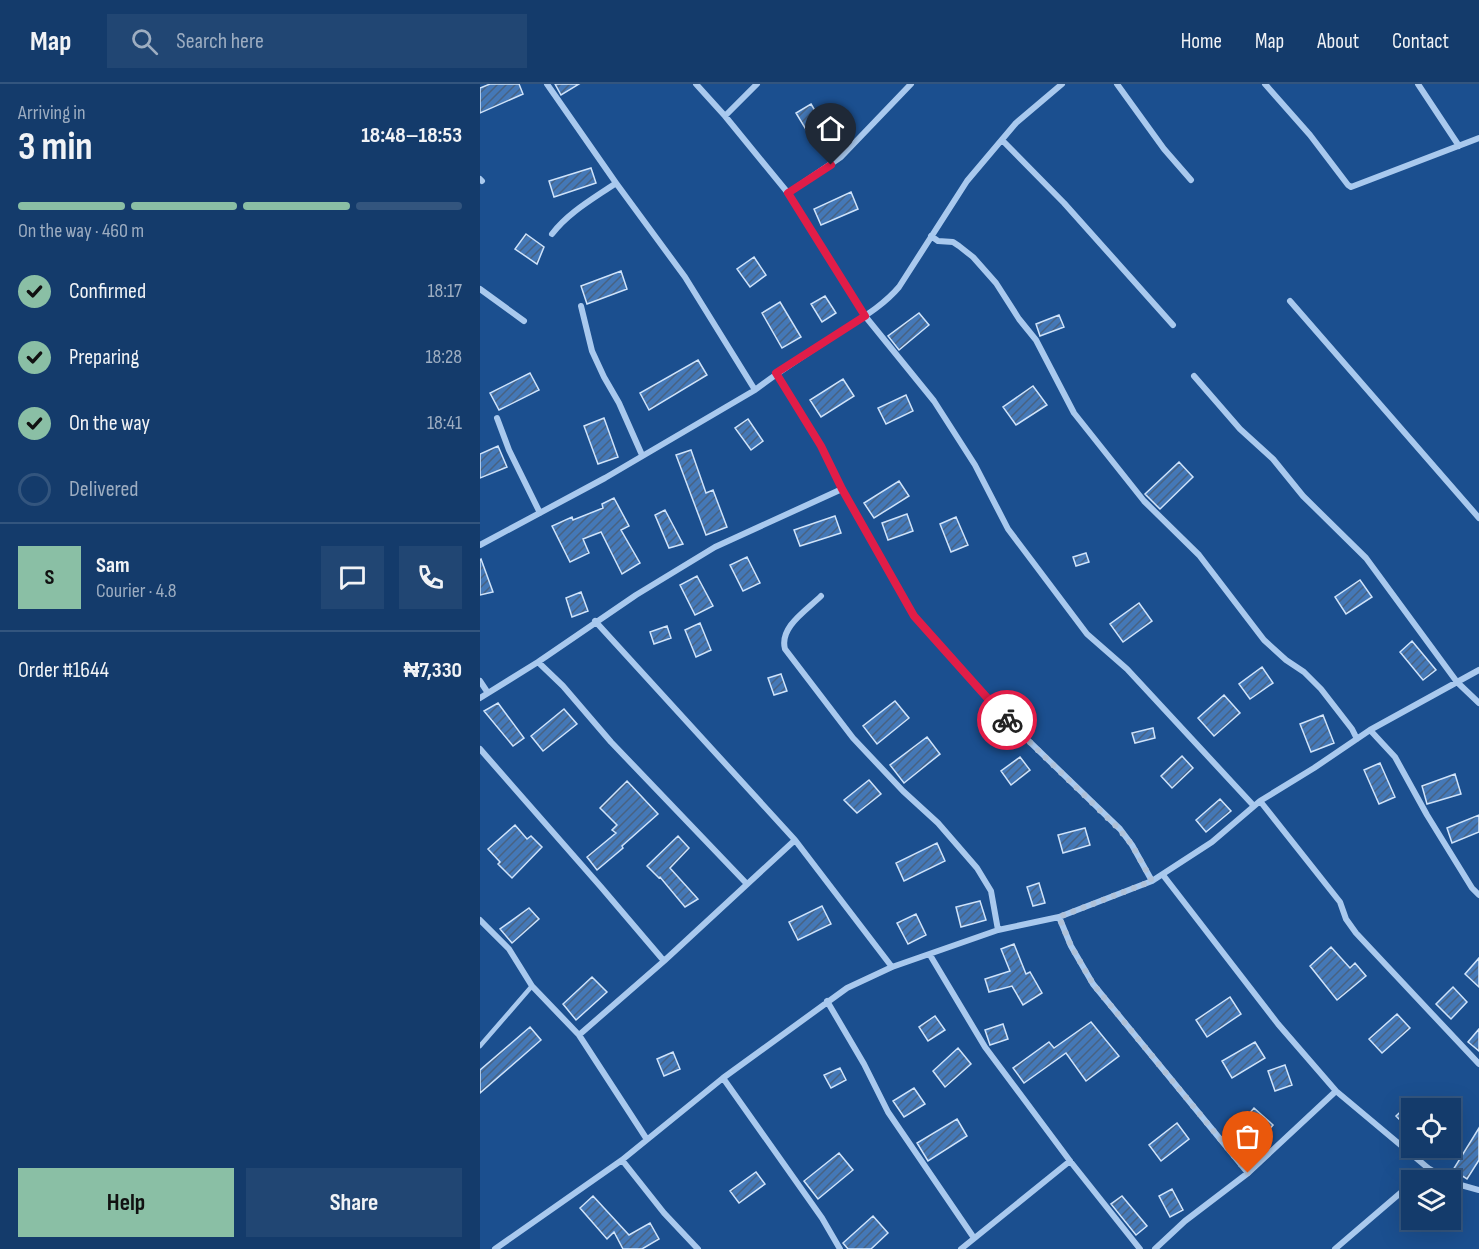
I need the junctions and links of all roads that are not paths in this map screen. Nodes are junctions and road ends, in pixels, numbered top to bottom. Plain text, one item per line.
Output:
1 (547, 84) edge
2 (696, 84) edge
3 (757, 84) edge
4 (911, 84) edge
5 (1062, 84) edge
6 (1117, 84) edge
7 (1265, 84) edge
8 (1418, 84) edge
9 (725, 116) junction
10 (1479, 138) edge
11 (1002, 140) junction
12 (1459, 146) junction
13 (1191, 180) dead end
14 (616, 183) junction
15 (788, 193) junction
16 (552, 234) dead end
17 (932, 236) junction
18 (480, 288) edge
19 (1290, 302) dead end
20 (581, 306) dead end
21 (865, 316) junction
22 (524, 321) dead end
23 (1173, 325) dead end
24 (776, 373) junction
25 (1194, 376) dead end
26 (755, 390) junction
27 (497, 418) dead end
28 (642, 455) junction
29 (842, 489) junction
30 (540, 513) junction
31 (1479, 518) edge
32 (480, 545) edge
33 (821, 596) dead end
34 (595, 621) junction
35 (538, 662) junction
36 (1479, 670) edge
37 (480, 681) edge
38 (1457, 682) junction
39 (488, 693) junction
40 (480, 698) edge
41 (1479, 703) edge
42 (1370, 730) junction
43 (1357, 739) junction
44 (480, 749) edge
45 (1260, 801) junction
46 (1253, 806) junction
47 (795, 840) junction
48 (1163, 875) junction
49 (1152, 881) junction
50 (747, 884) junction
51 (1479, 895) edge
52 (1059, 917) junction
53 (480, 920) edge
54 (998, 930) junction
55 (930, 955) junction
56 (664, 962) junction
57 (892, 968) junction
58 (532, 986) junction
59 (827, 1001) junction
60 (579, 1035) junction
61 (480, 1046) edge
62 (1479, 1064) edge
63 (723, 1078) junction
64 (1336, 1091) junction
65 (646, 1138) junction
66 (622, 1160) junction
67 (1070, 1161) junction
68 (1428, 1168) joint
69 (1431, 1170) edge
70 (1248, 1173) junction
71 (1461, 1185) edge
72 (1479, 1190) edge
73 (1401, 1193) edge
74 (974, 1238) junction
75 (1340, 1248) edge
76 (495, 1249) edge
77 (698, 1249) edge
78 (840, 1249) edge
79 (961, 1249) edge
80 (1140, 1249) edge
81 (1155, 1249) edge

1 - 14 street
2 - 9 street
3 - 9 street
4 - 15 street
5 - 11 street
6 - 13 street
7 - 12 street
8 - 12 street
9 - 15 street
10 - 12 street
11 - 17 street
11 - 23 street
14 - 16 street
14 - 26 street
15 - 21 street
17 - 21 street
17 - 43 street
18 - 22 street
19 - 31 street
20 - 28 street
21 - 24 street
21 - 46 street
24 - 26 street
24 - 29 street
25 - 38 street
26 - 28 street
27 - 30 street
28 - 30 street
29 - 34 street
29 - 49 street
30 - 32 street
33 - 54 street
34 - 35 street
34 - 47 street
35 - 39 street
35 - 50 street
36 - 38 street
37 - 39 street
38 - 41 street
38 - 42 street
39 - 40 street
42 - 43 street
42 - 51 street
43 - 45 street
44 - 56 street
45 - 46 street
45 - 62 street
46 - 48 street
47 - 50 street
47 - 57 street
48 - 49 street
48 - 64 street
49 - 52 street
50 - 56 street
52 - 54 street
52 - 70 street
53 - 58 street
54 - 55 street
55 - 57 street
55 - 67 street
56 - 60 street
57 - 59 street
58 - 60 street
58 - 61 lane
59 - 63 street
59 - 74 street
60 - 65 street
63 - 65 street
63 - 78 street
64 - 68 street
64 - 70 street
65 - 66 street
66 - 76 street
66 - 77 street
67 - 74 street
67 - 80 street
68 - 69 street
70 - 81 street
71 - 72 street
73 - 75 street
74 - 79 street

